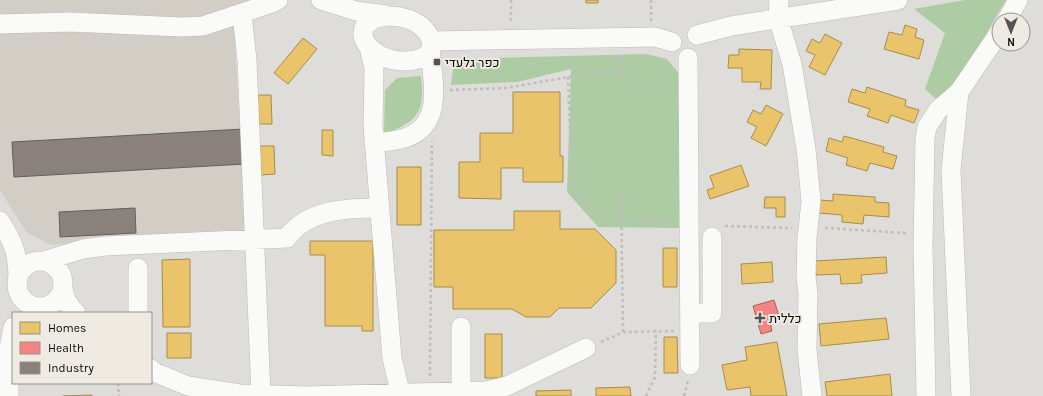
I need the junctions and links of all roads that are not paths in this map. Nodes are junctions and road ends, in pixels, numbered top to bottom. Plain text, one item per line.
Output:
1 (278, 0) edge
2 (321, 0) edge
3 (898, 0) edge
4 (1018, 0) edge
5 (779, 9) edge
6 (1011, 12) edge
7 (242, 14) junction
8 (392, 16) junction
9 (0, 24) edge
10 (697, 36) junction
11 (672, 42) junction
12 (367, 44) junction
13 (991, 45) edge
14 (430, 46) junction
15 (688, 58) junction
16 (402, 62) junction
17 (373, 90) junction
18 (959, 92) junction
19 (374, 143) junction
20 (380, 208) junction
21 (0, 221) edge
22 (712, 237) dead end
23 (255, 239) junction
24 (12, 242) junction
25 (90, 247) junction
26 (42, 261) junction
27 (138, 268) dead end
28 (18, 280) junction
29 (63, 286) junction
30 (37, 309) edge
31 (75, 312) edge
32 (138, 312) edge
33 (690, 322) junction
34 (460, 327) dead end
35 (12, 332) edge
36 (586, 348) road end
37 (690, 365) dead end
38 (152, 370) edge
39 (460, 394) edge
40 (234, 395) edge
41 (261, 395) junction
42 (400, 395) edge
43 (9, 396) edge
44 (812, 396) edge
45 (926, 396) edge
46 (961, 396) edge

1 - 7 street
2 - 8 street
2 - 12 street
3 - 5 street
4 - 6 street
5 - 10 street
5 - 44 street
7 - 9 street
7 - 23 street
8 - 12 street
8 - 14 street
10 - 11 street
10 - 15 street
11 - 14 street
11 - 15 street
12 - 16 street
12 - 17 street
13 - 18 street
14 - 16 street
14 - 19 street
15 - 33 street
16 - 17 street
17 - 19 street
18 - 45 street
18 - 46 street
19 - 20 street
20 - 23 street
20 - 42 street
21 - 24 street
22 - 33 street
23 - 25 street
23 - 41 street
24 - 26 street
24 - 28 street
25 - 26 street
25 - 29 street
26 - 28 street
26 - 29 street
27 - 32 street
28 - 30 street
29 - 30 street
29 - 31 street
33 - 37 street
34 - 39 street
35 - 43 street
36 - 39 street
38 - 40 street
39 - 42 street
40 - 41 street
41 - 42 street

